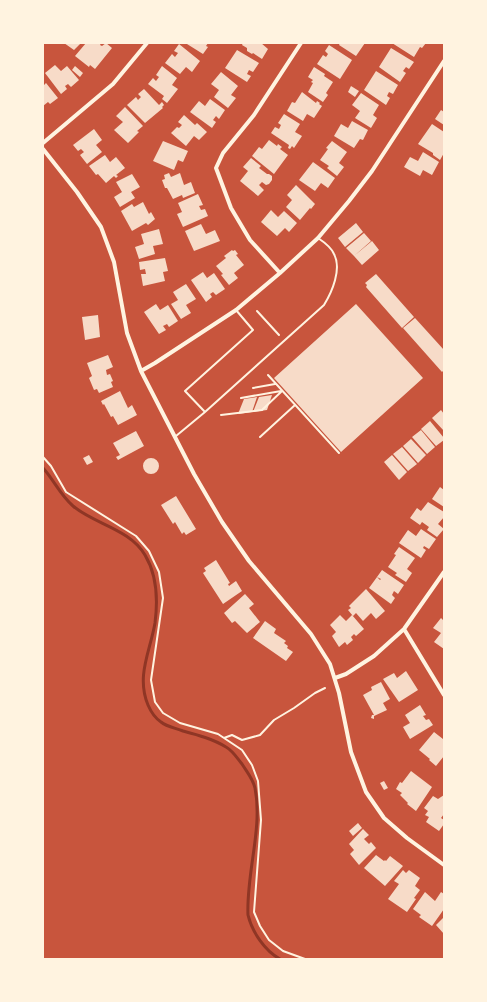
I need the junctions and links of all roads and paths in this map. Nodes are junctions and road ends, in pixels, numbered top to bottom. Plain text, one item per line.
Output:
1 (147, 43) edge
2 (301, 43) edge
3 (444, 61) edge
4 (43, 142) edge
5 (43, 149) edge
6 (318, 238) junction
7 (280, 273) junction
8 (236, 310) junction
9 (257, 311) dead end
10 (279, 335) dead end
11 (141, 371) junction
12 (268, 375) dead end
13 (276, 384) junction
14 (253, 388) dead end
15 (283, 391) junction
16 (241, 398) dead end
17 (295, 405) junction
18 (205, 412) junction
19 (221, 415) dead end
20 (260, 436) dead end
21 (175, 437) junction
22 (339, 453) dead end
23 (43, 457) edge
24 (444, 572) edge
25 (404, 629) junction
26 (335, 678) junction
27 (325, 688) dead end
28 (444, 695) edge
29 (224, 738) junction
30 (444, 865) edge
31 (305, 959) edge

1 - 4 street
2 - 7 street
3 - 6 street
5 - 11 street
6 - 7 street
6 - 18 lane
7 - 8 street
8 - 11 street
8 - 18 lane
9 - 10 path
11 - 21 street
12 - 13 path
13 - 14 path
13 - 15 path
15 - 16 path
15 - 17 path
15 - 19 path
17 - 20 path
17 - 22 path
18 - 21 lane
21 - 26 street
23 - 29 path
24 - 25 street
25 - 26 street
25 - 28 street
26 - 30 street
27 - 29 path
29 - 31 path

